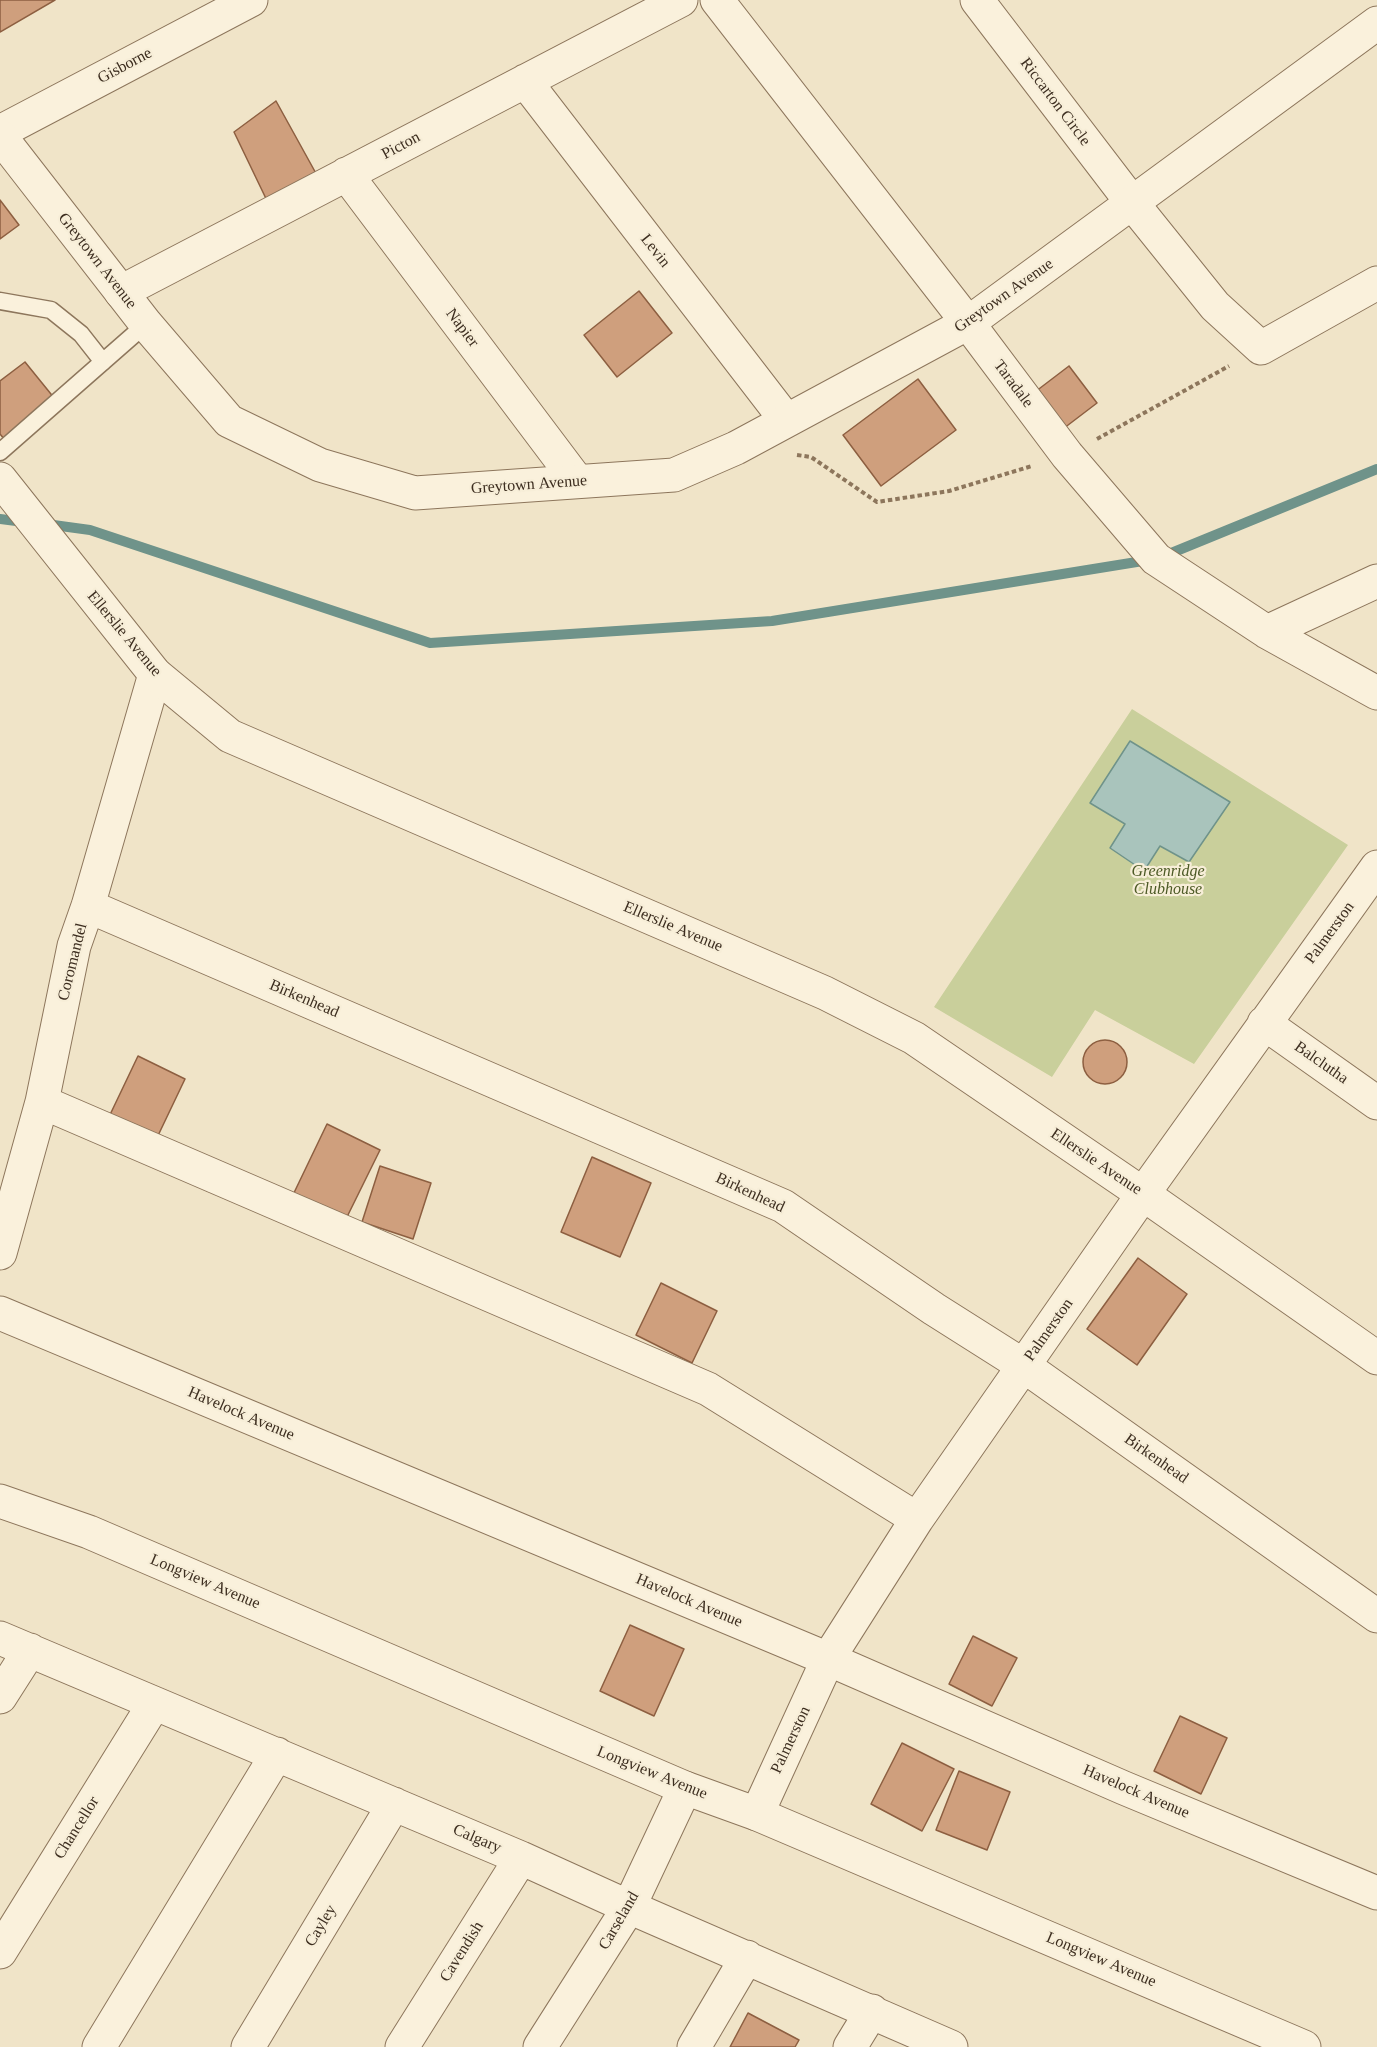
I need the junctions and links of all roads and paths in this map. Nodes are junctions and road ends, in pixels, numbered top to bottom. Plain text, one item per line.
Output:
1 (251, 0) edge
2 (681, 0) edge
3 (717, 0) edge
4 (976, 0) edge
5 (1377, 23) edge
6 (525, 81) junction
7 (0, 134) edge
8 (346, 174) junction
9 (1133, 204) junction
10 (1377, 283) edge
11 (121, 292) junction
12 (0, 301) edge
13 (968, 323) junction
14 (146, 324) junction
15 (1261, 348) junction
16 (103, 362) junction
17 (786, 420) junction
18 (0, 452) edge
19 (790, 454) dead end
20 (1067, 455) junction
21 (577, 481) junction
22 (5, 486) edge
23 (1377, 581) edge
24 (1267, 632) junction
25 (154, 674) junction
26 (1377, 693) edge
27 (1377, 867) edge
28 (88, 906) junction
29 (1264, 1023) junction
30 (42, 1102) junction
31 (1377, 1103) edge
32 (1143, 1194) junction
33 (0, 1253) edge
34 (0, 1313) edge
35 (1377, 1358) edge
36 (1024, 1366) junction
37 (0, 1501) edge
38 (917, 1519) junction
39 (1377, 1616) edge
40 (0, 1638) edge
41 (30, 1650) junction
42 (828, 1659) junction
43 (0, 1697) edge
44 (153, 1704) junction
45 (278, 1754) junction
46 (685, 1788) junction
47 (394, 1804) junction
48 (758, 1814) junction
49 (521, 1858) junction
50 (1377, 1893) edge
51 (629, 1907) junction
52 (0, 1952) edge
53 (747, 1957) junction
54 (872, 2011) junction
55 (99, 2047) edge
56 (248, 2047) edge
57 (402, 2047) edge
58 (540, 2047) edge
59 (694, 2047) edge
60 (850, 2047) edge
61 (951, 2047) edge
62 (1304, 2047) edge

1 - 7 street, Gisborne
2 - 6 street, Picton
3 - 13 street, Taradale
4 - 9 street, Riccarton Circle
5 - 9 street, Greytown Avenue
6 - 8 street, Picton
6 - 17 street, Levin
7 - 11 street, Greytown Avenue
8 - 11 street, Picton
8 - 21 street, Napier
9 - 13 street, Greytown Avenue
9 - 15 street
10 - 15 street
11 - 14 street, Greytown Avenue
12 - 16 lane
13 - 17 street, Greytown Avenue
13 - 20 street, Taradale
14 - 16 lane
14 - 21 street, Greytown Avenue
15 - 20 path
16 - 18 lane
17 - 21 street, Greytown Avenue
19 - 20 path
20 - 24 street, Taradale
22 - 25 street, Ellerslie Avenue
23 - 24 street
24 - 26 street, Taradale
25 - 28 street, Coromandel
25 - 32 street, Ellerslie Avenue
27 - 29 street, Palmerston
28 - 30 street, Coromandel
28 - 36 street, Birkenhead
29 - 31 street, Balclutha
29 - 32 street, Palmerston
30 - 33 street, Coromandel
30 - 38 street
32 - 35 street, Ellerslie Avenue
32 - 36 street, Palmerston
34 - 42 street, Havelock Avenue
36 - 38 street, Palmerston
36 - 39 street, Birkenhead
37 - 46 street, Longview Avenue
38 - 42 street, Palmerston
40 - 41 street, Calgary
41 - 43 street
41 - 44 street, Calgary
42 - 48 street, Palmerston
42 - 50 street, Havelock Avenue
44 - 45 street, Calgary
44 - 52 street, Chancellor
45 - 47 street, Calgary
45 - 55 street
46 - 48 street, Longview Avenue
46 - 51 street, Carseland
47 - 49 street, Calgary
47 - 56 street, Cayley
48 - 62 street, Longview Avenue
49 - 51 street, Calgary
49 - 57 street, Cavendish
51 - 53 street, Calgary
51 - 58 street, Carseland
53 - 54 street, Calgary
53 - 59 street
54 - 60 street
54 - 61 street, Calgary

